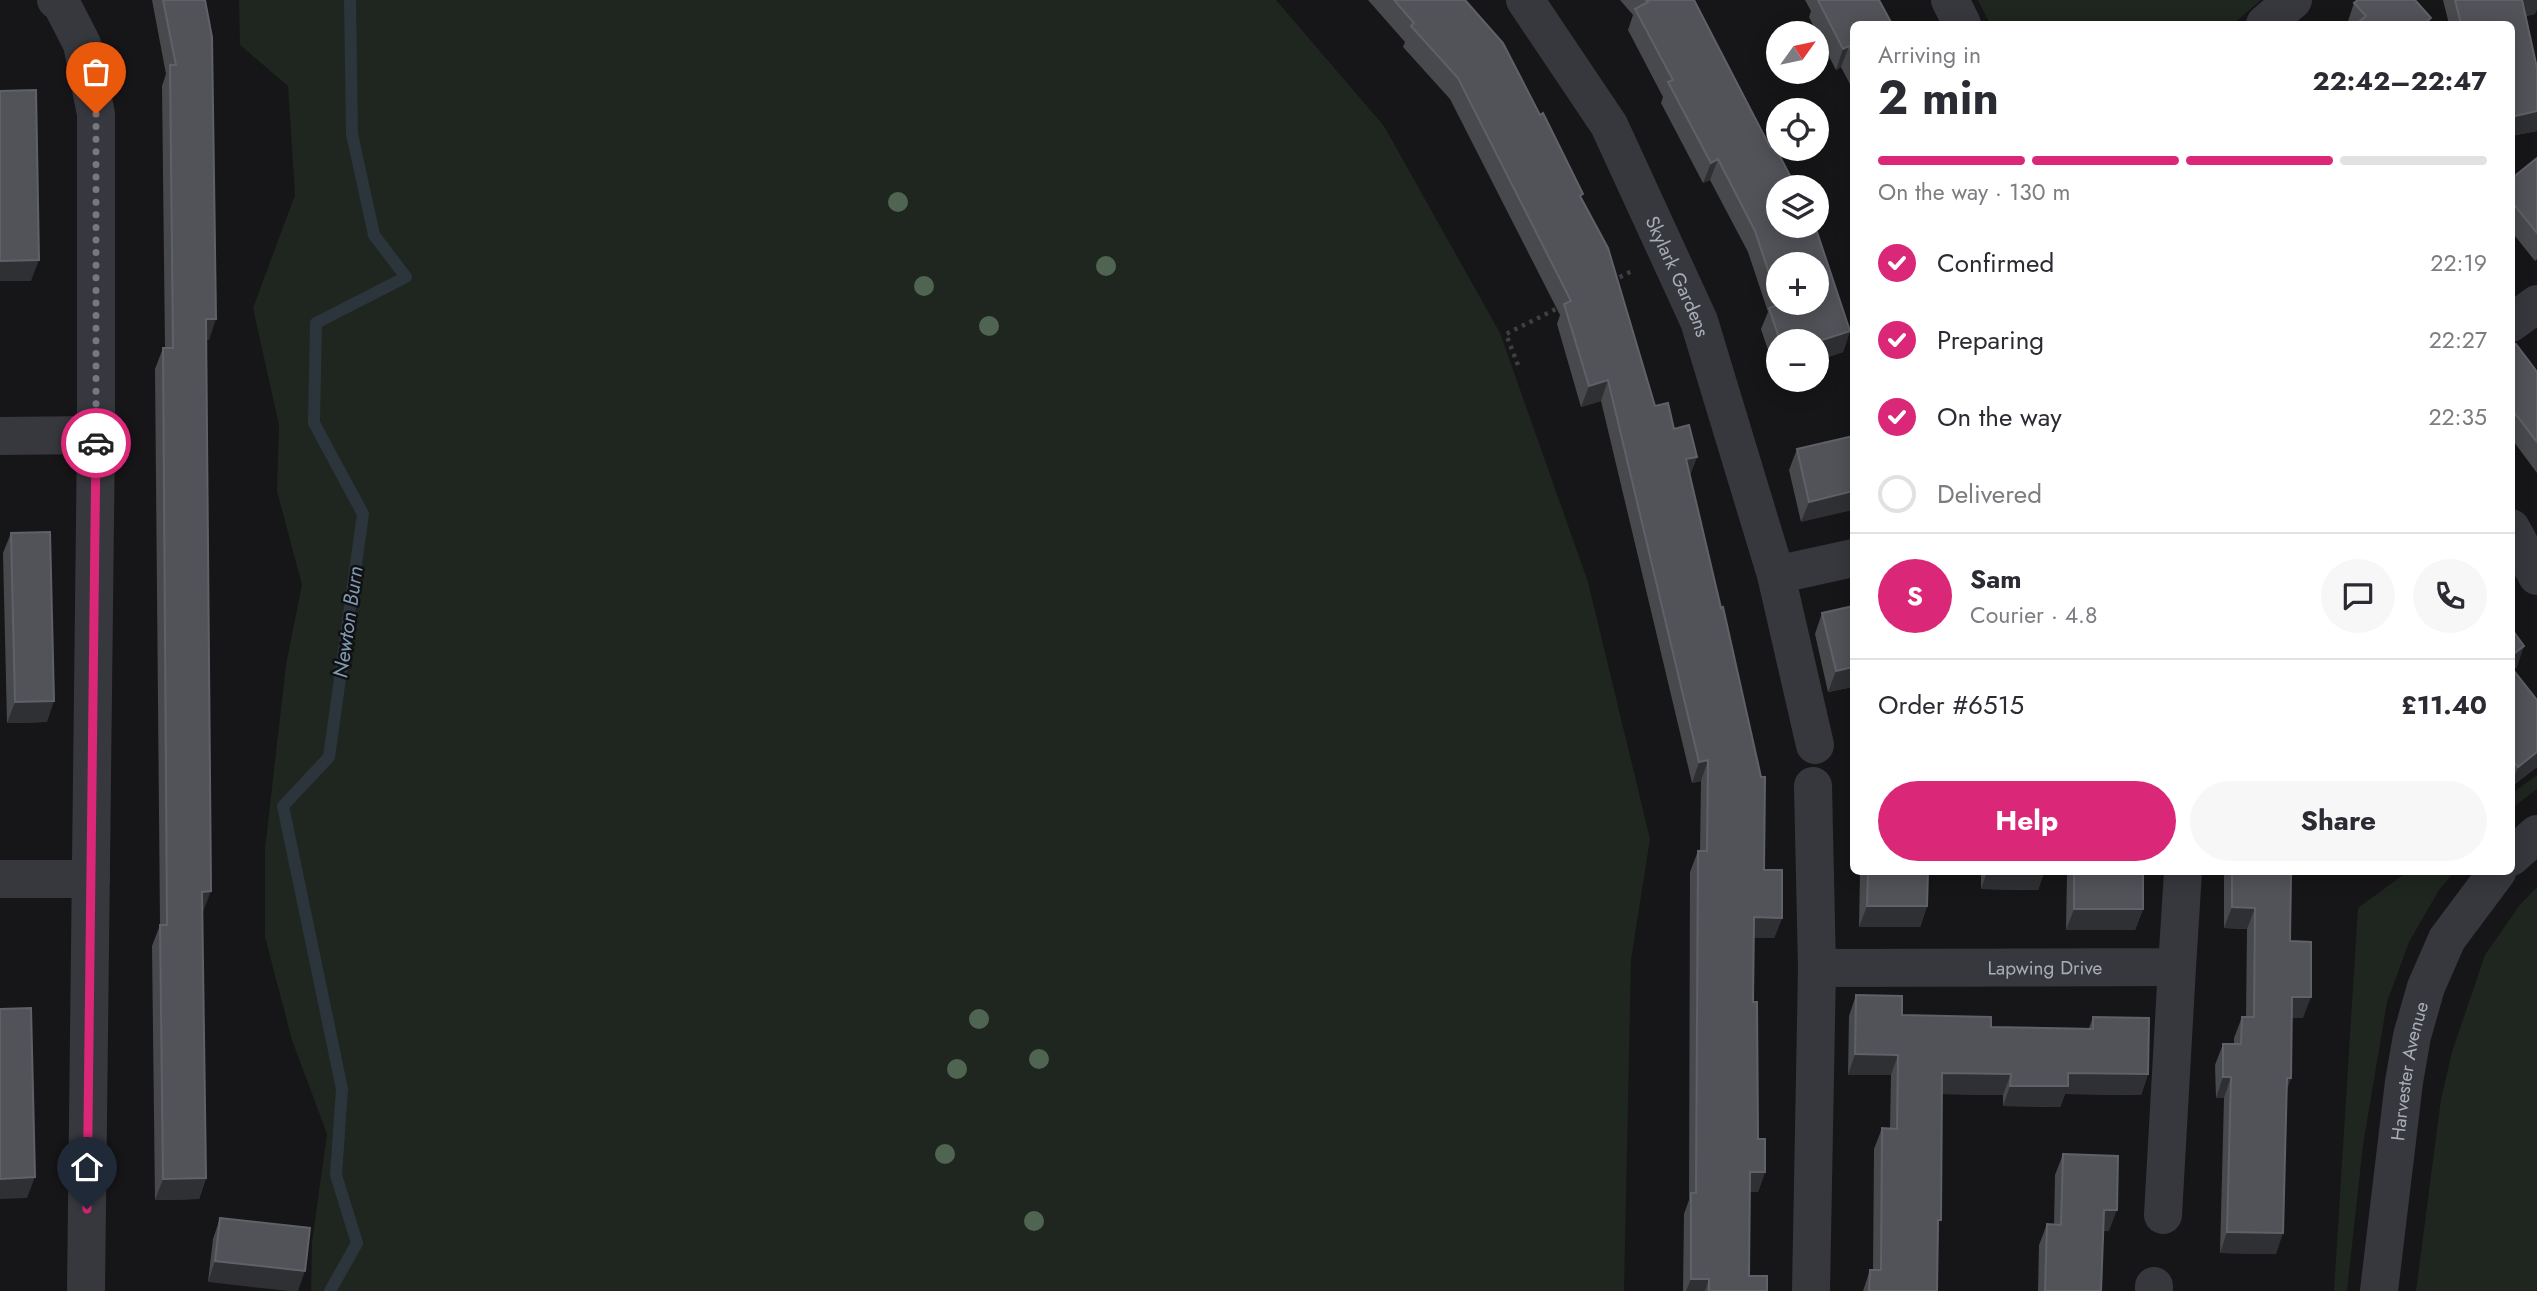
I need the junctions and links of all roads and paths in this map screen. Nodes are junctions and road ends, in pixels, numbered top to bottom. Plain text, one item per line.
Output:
1 (56, 0) edge
2 (1525, 0) edge
3 (1950, 0) edge
4 (2293, 0) edge
5 (1960, 21) edge
6 (2268, 21) edge
7 (1668, 253) junction
8 (1601, 287) edge
9 (1565, 304) edge
10 (2537, 304) edge
11 (2515, 320) edge
12 (1518, 366) dead end
13 (96, 435) junction
14 (0, 436) edge
15 (2515, 539) edge
16 (1850, 559) edge
17 (1776, 575) junction
18 (2537, 576) edge
19 (1815, 745) dead end
20 (1813, 786) dead end
21 (2537, 834) edge
22 (2515, 853) edge
23 (2183, 875) edge
24 (2495, 875) edge
25 (0, 879) edge
26 (91, 879) junction
27 (2177, 967) junction
28 (1817, 968) junction
29 (2163, 1215) dead end
30 (86, 1291) edge
31 (1811, 1291) edge
32 (2379, 1291) edge

1 - 13 street
2 - 7 street, Skylark Gardens
3 - 5 street
4 - 6 street
7 - 8 path
7 - 17 street, Skylark Gardens
9 - 12 path
10 - 11 street
13 - 14 street
13 - 26 street
15 - 18 street
16 - 17 street
17 - 19 street, Skylark Gardens
20 - 28 street
21 - 22 street
23 - 27 street
24 - 32 street, Harvester Avenue
25 - 26 street
26 - 30 street
27 - 28 street, Lapwing Drive
27 - 29 street
28 - 31 street

